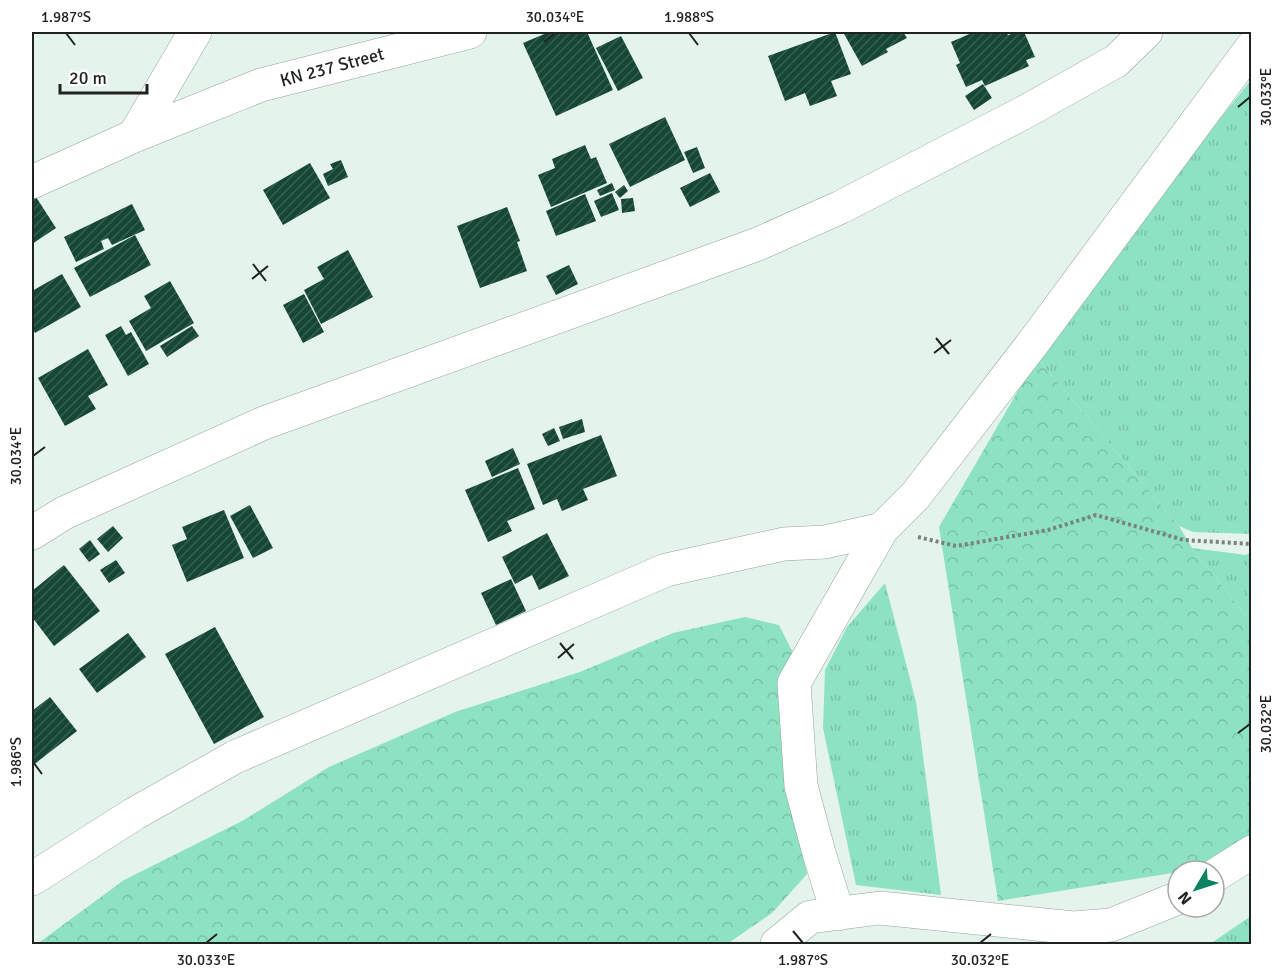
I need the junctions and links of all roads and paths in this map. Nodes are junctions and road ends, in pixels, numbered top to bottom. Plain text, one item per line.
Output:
1 (195, 32) edge
2 (470, 32) edge
3 (1146, 32) edge
4 (1251, 47) edge
5 (134, 136) junction
6 (32, 182) edge
7 (882, 529) junction
8 (32, 533) edge
9 (1251, 544) edge
10 (1251, 852) edge
11 (1226, 868) edge
12 (32, 879) edge
13 (1166, 903) edge
14 (838, 914) junction
15 (777, 945) edge

1 - 5 street
2 - 5 street, KN 237 Street
3 - 8 street
4 - 7 street
5 - 6 street, KN 237 Street
7 - 9 path
7 - 12 street
7 - 14 street
10 - 11 street
13 - 14 street
14 - 15 street

